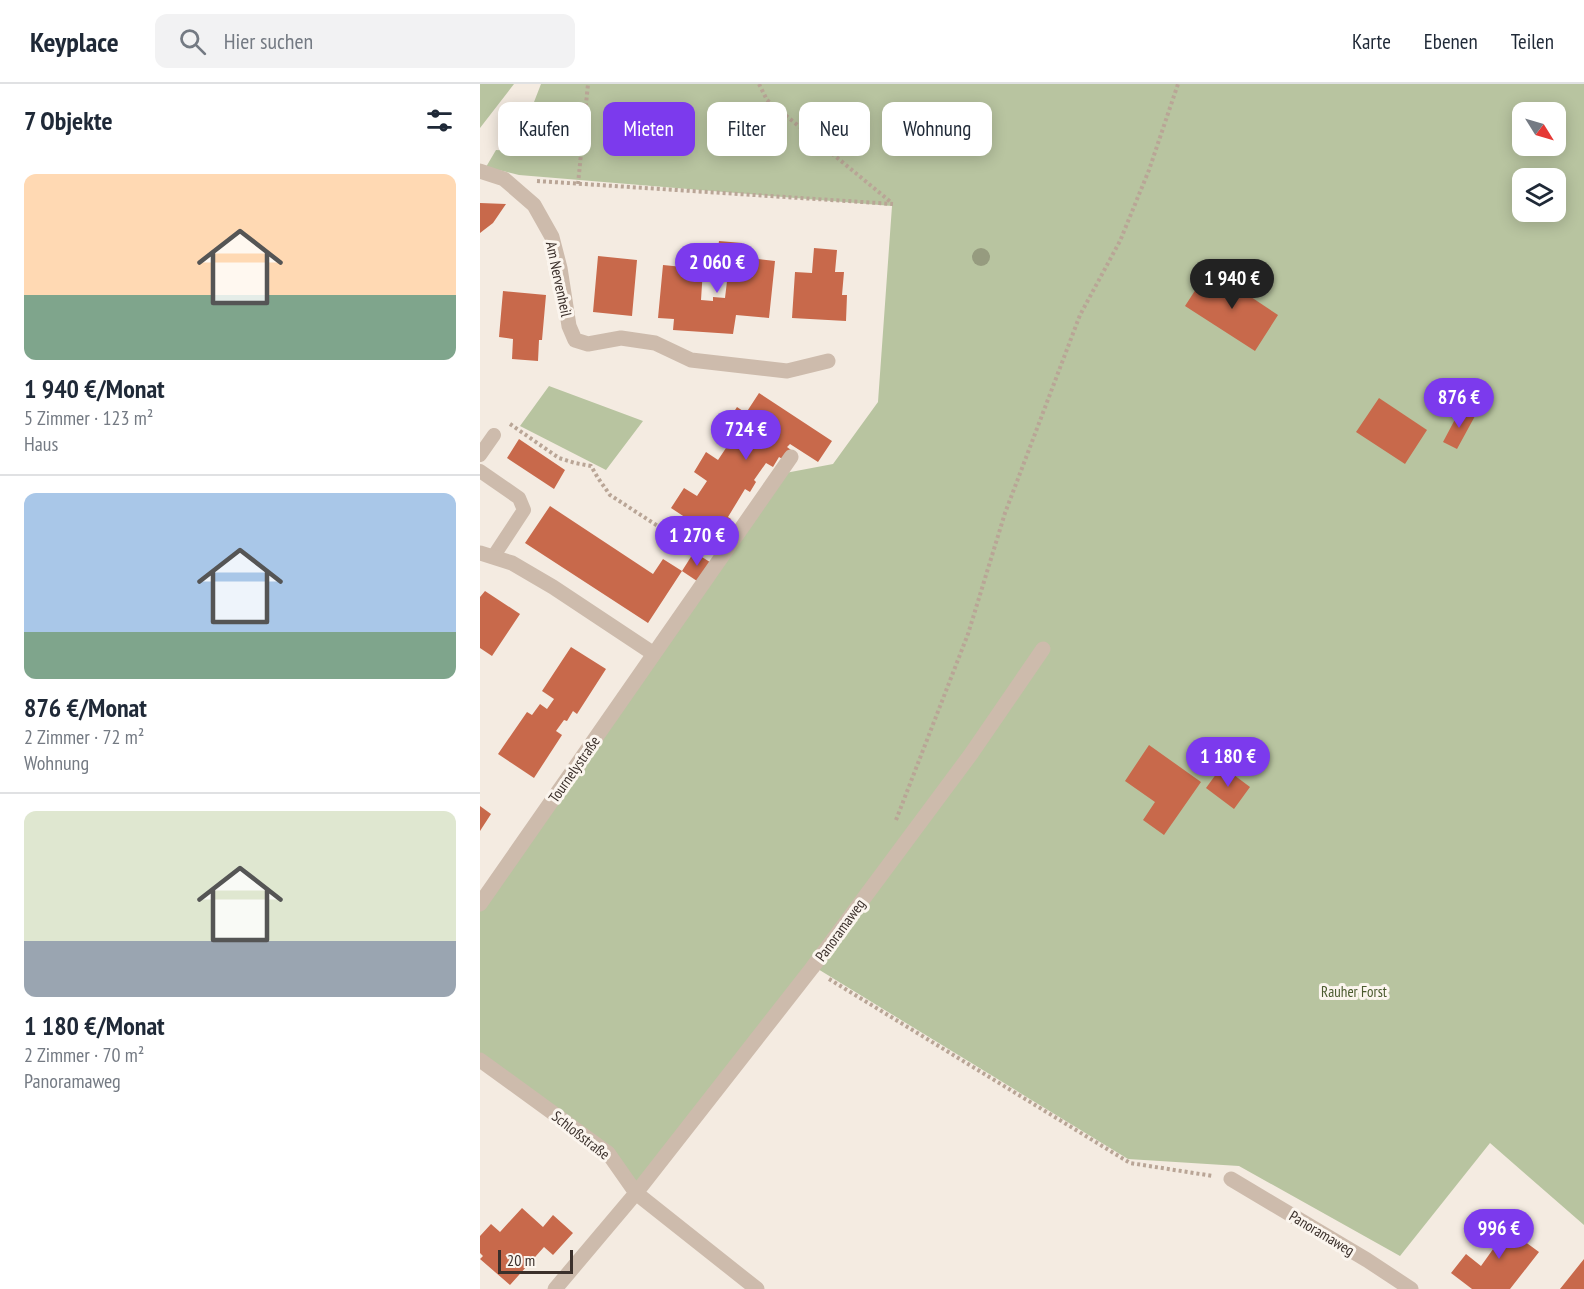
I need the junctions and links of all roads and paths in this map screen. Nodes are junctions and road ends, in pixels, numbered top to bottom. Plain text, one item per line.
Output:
1 (588, 84) edge
2 (759, 84) edge
3 (1178, 84) edge
4 (480, 171) edge
5 (504, 179) junction
6 (578, 184) junction
7 (828, 361) dead end
8 (494, 435) joint
9 (480, 454) edge
10 (791, 457) dead end
11 (480, 471) edge
12 (486, 555) edge
13 (717, 564) junction
14 (654, 654) junction
15 (1042, 659) dead end
16 (894, 825) dead end
17 (480, 875) edge
18 (494, 884) junction
19 (480, 904) edge
20 (812, 968) junction
21 (480, 1060) edge
22 (1231, 1179) joint
23 (636, 1193) junction
24 (555, 1289) edge
25 (757, 1289) edge
26 (1411, 1289) edge

1 - 6 path
2 - 6 path
3 - 16 path
4 - 5 street, Am Nervenheil
5 - 6 path
5 - 7 street, Am Nervenheil
8 - 9 lane
8 - 13 path
10 - 13 street, Tournelystraße
11 - 12 lane
12 - 14 street
13 - 14 street, Tournelystraße
14 - 18 street, Tournelystraße
15 - 20 street, Panoramaweg
17 - 18 street
18 - 19 street, Tournelystraße
20 - 22 path
20 - 23 street, Panoramaweg
21 - 23 street, Schloßstraße
22 - 26 street, Panoramaweg
23 - 24 street, Panoramaweg
23 - 25 street, Schloßstraße

